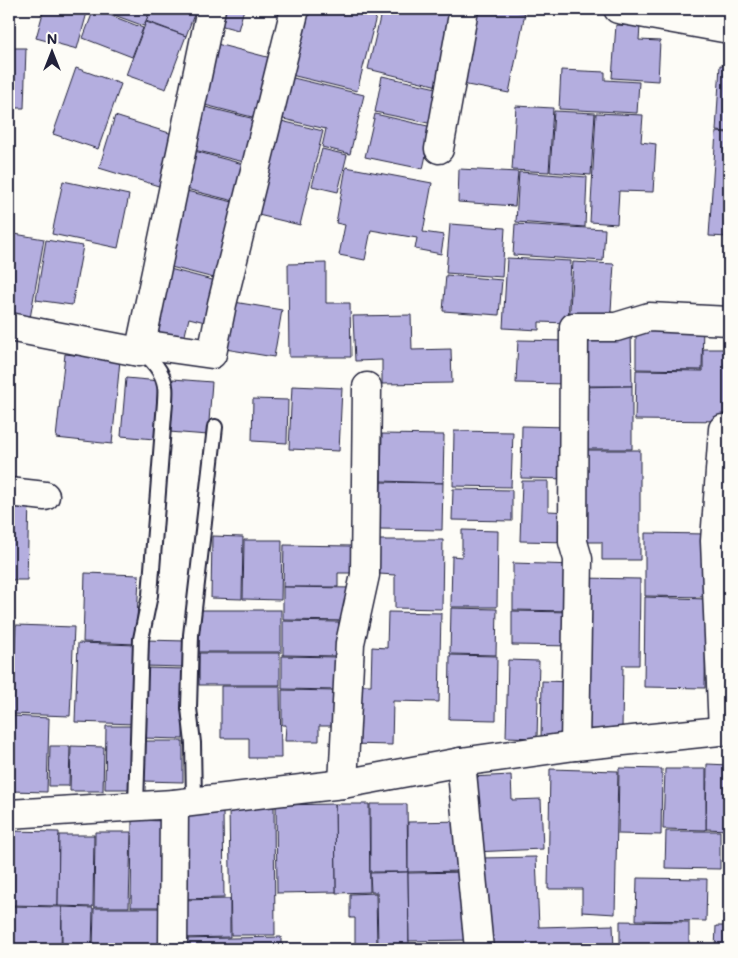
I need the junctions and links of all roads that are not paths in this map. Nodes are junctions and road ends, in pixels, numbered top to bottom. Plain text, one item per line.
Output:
1 (212, 9) edge
2 (295, 9) edge
3 (464, 9) edge
4 (618, 9) edge
5 (696, 16) edge
6 (729, 29) edge
7 (439, 149) dead end
8 (729, 322) edge
9 (9, 327) edge
10 (140, 348) junction
11 (367, 387) dead end
12 (215, 427) dead end
13 (723, 429) dead end
14 (9, 492) edge
15 (45, 496) dead end
16 (726, 730) edge
17 (574, 746) junction
18 (461, 762) junction
19 (343, 784) junction
20 (184, 802) junction
21 (136, 806) junction
22 (9, 814) edge
23 (173, 949) edge
24 (479, 949) edge

1 - 10 street
2 - 10 street
3 - 7 street
4 - 5 street
5 - 6 street
8 - 17 street
9 - 10 street
10 - 21 lane
11 - 19 street
12 - 20 lane
13 - 16 street
14 - 15 street
16 - 17 street
17 - 18 street
18 - 19 street
18 - 24 street
19 - 20 street
20 - 21 street
20 - 23 street
21 - 22 street

